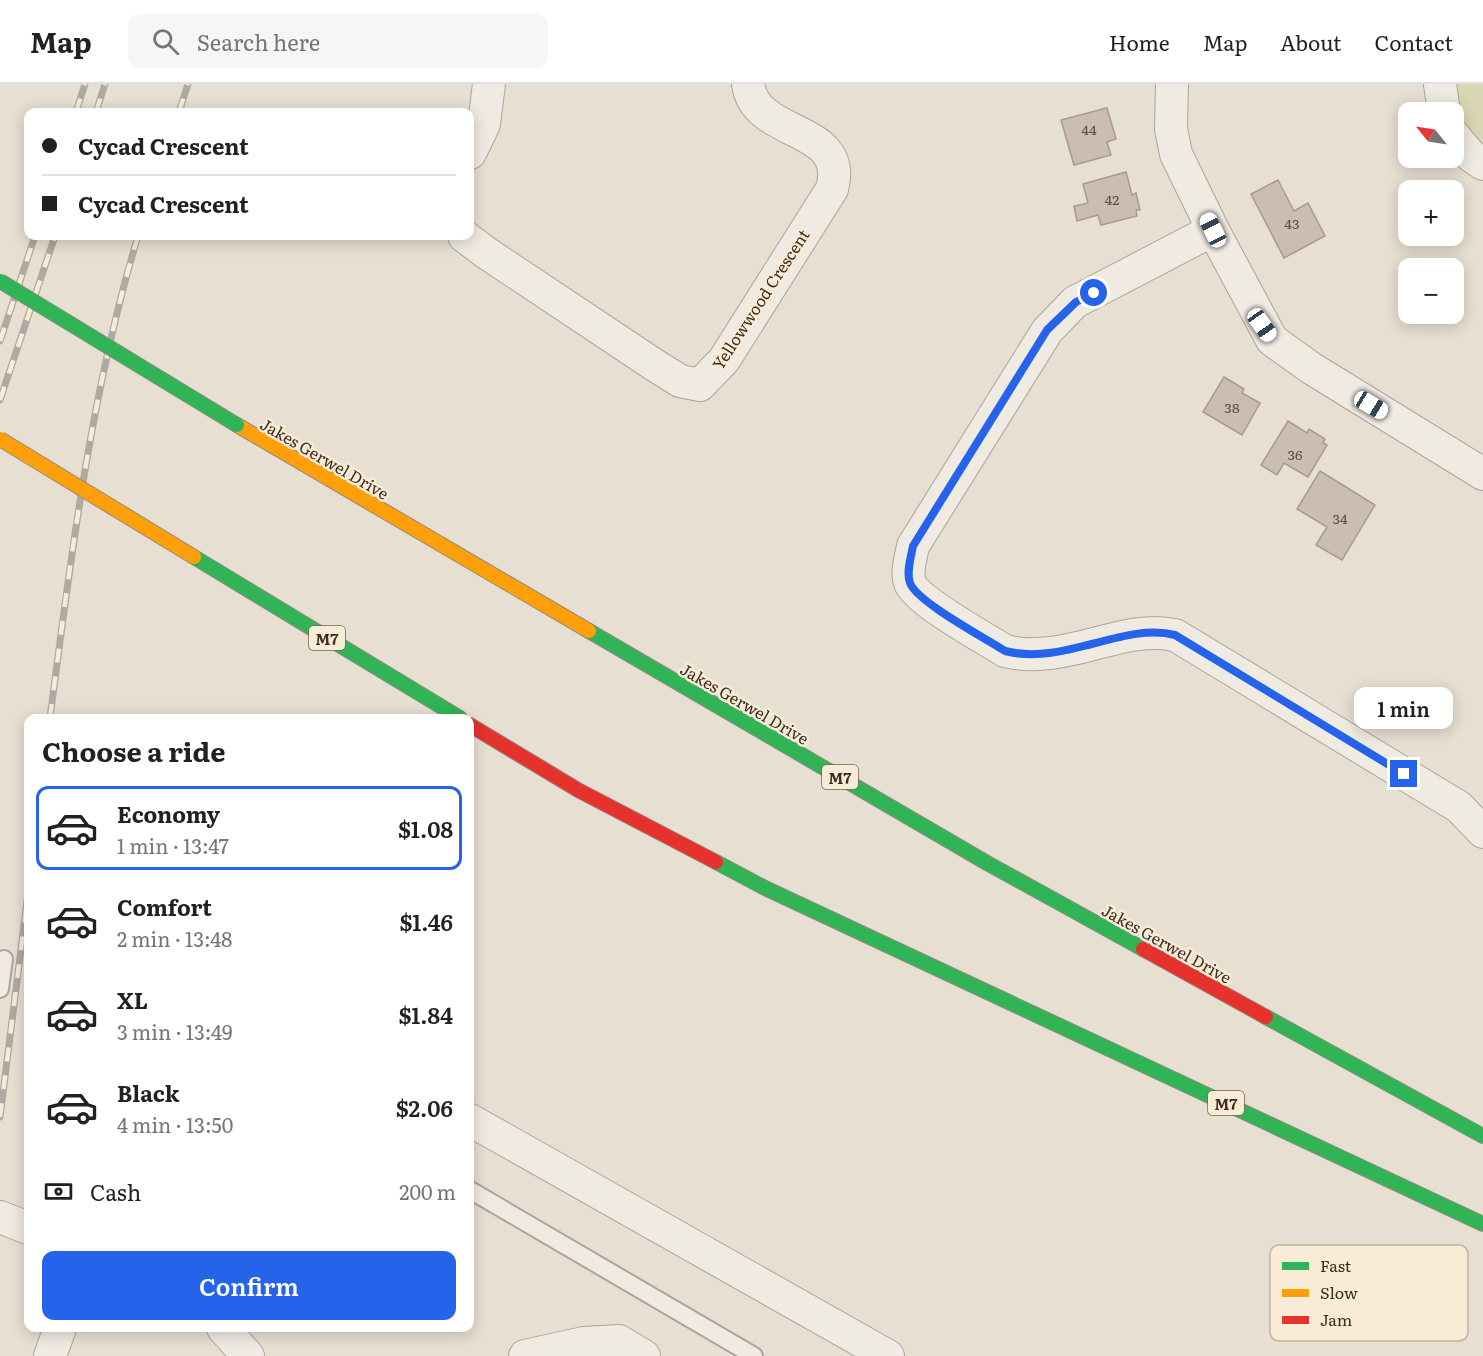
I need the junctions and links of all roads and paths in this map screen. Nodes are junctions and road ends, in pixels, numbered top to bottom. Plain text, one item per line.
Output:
1 (489, 84) edge
2 (748, 84) edge
3 (1172, 84) edge
4 (1440, 84) edge
5 (1443, 102) edge
6 (474, 145) edge
7 (1464, 148) edge
8 (1483, 164) edge
9 (1213, 230) junction
10 (469, 240) edge
11 (0, 281) edge
12 (0, 439) edge
13 (1481, 468) edge
14 (452, 714) edge
15 (474, 727) edge
16 (1483, 832) edge
17 (4, 959) dead end
18 (0, 989) edge
19 (474, 1122) edge
20 (1483, 1136) edge
21 (474, 1192) edge
22 (0, 1217) edge
23 (1483, 1224) edge
24 (24, 1226) edge
25 (59, 1332) edge
26 (227, 1332) edge
27 (50, 1356) edge
28 (248, 1356) edge
29 (525, 1356) edge
30 (644, 1356) edge
31 (754, 1356) edge
32 (888, 1356) edge

1 - 6 street
2 - 10 street, Yellowwood Crescent
3 - 9 street
4 - 5 street
7 - 8 street
9 - 13 street
9 - 16 street
11 - 20 highway, Jakes Gerwel Drive / M7, bridge
12 - 14 highway, M7, bridge
15 - 23 highway, M7
17 - 18 lane
19 - 32 street
21 - 31 lane
22 - 24 street
25 - 27 street
26 - 28 street
29 - 30 street

